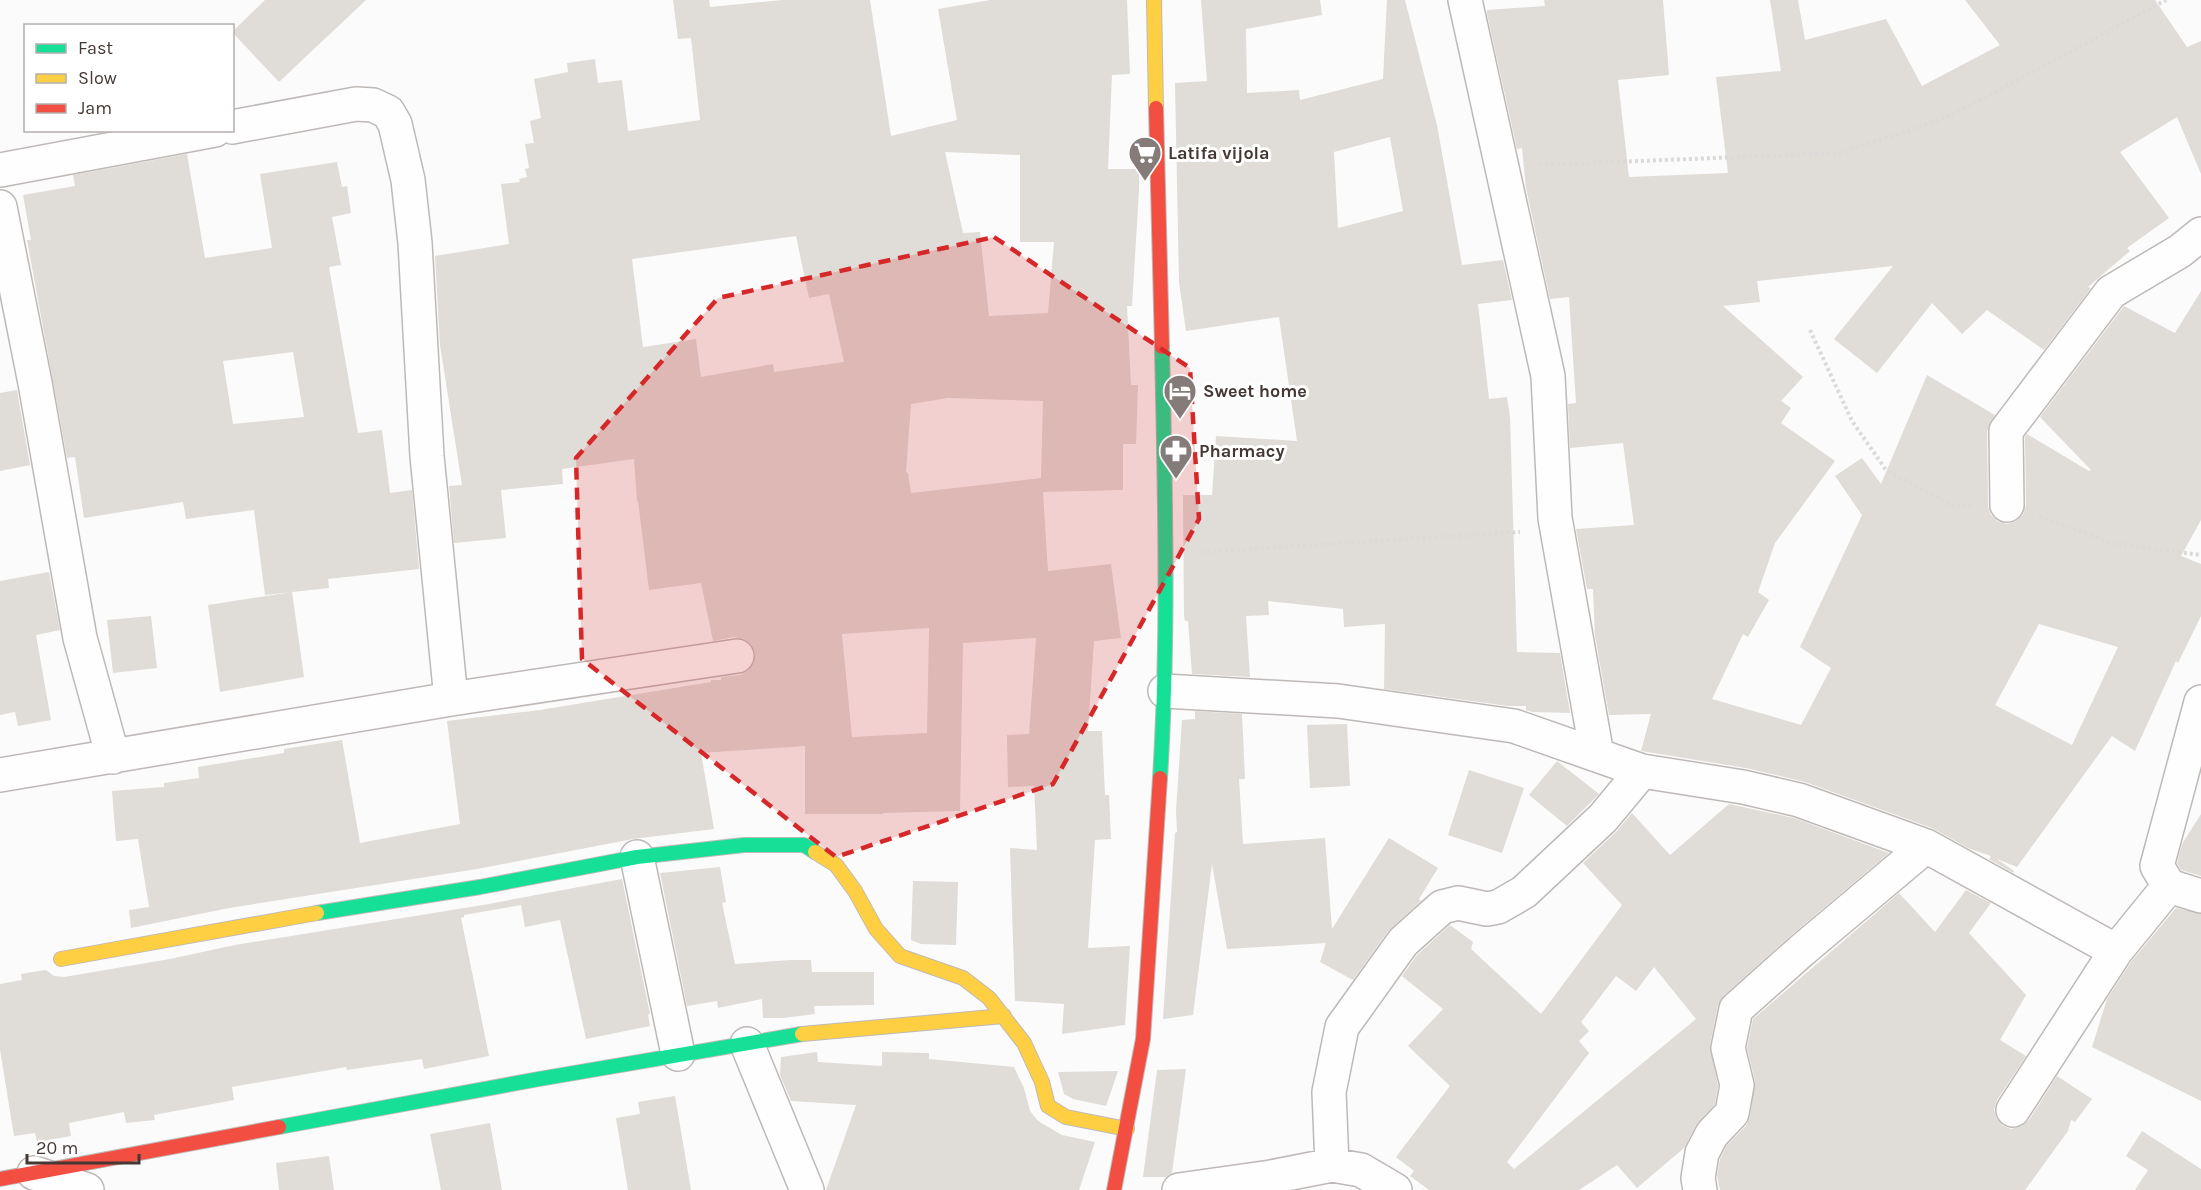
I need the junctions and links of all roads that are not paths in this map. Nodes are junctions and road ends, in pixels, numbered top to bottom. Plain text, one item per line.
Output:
1 (1154, 0) edge
2 (1465, 0) edge
3 (234, 127) edge
4 (204, 132) edge
5 (0, 170) edge
6 (0, 207) edge
7 (2201, 234) edge
8 (2007, 505) dead end
9 (737, 656) dead end
10 (1165, 692) junction
11 (451, 699) junction
12 (2201, 702) edge
13 (1597, 755) junction
14 (113, 757) junction
15 (1642, 771) junction
16 (0, 775) edge
17 (2189, 789) edge
18 (1926, 846) junction
19 (637, 857) junction
20 (2169, 886) junction
21 (2201, 896) edge
22 (2116, 951) junction
23 (61, 959) dead end
24 (1004, 1016) junction
25 (747, 1044) junction
26 (678, 1054) junction
27 (2013, 1110) dead end
28 (1127, 1129) junction
29 (1332, 1165) junction
30 (34, 1173) junction
31 (0, 1179) edge
32 (87, 1190) edge
33 (807, 1190) edge
34 (1114, 1190) edge
35 (1179, 1190) edge
36 (1395, 1190) edge
37 (1700, 1190) edge

1 - 10 street
2 - 13 street
3 - 11 street
4 - 5 street
6 - 14 street
7 - 8 street
9 - 11 street
10 - 13 street
10 - 28 street
11 - 14 street
12 - 17 street
13 - 15 street
14 - 16 street
15 - 18 street
15 - 29 street
17 - 20 street
18 - 22 street
18 - 37 street
19 - 23 street
19 - 24 street
19 - 26 street
20 - 21 street
20 - 22 street
22 - 27 street
24 - 25 street
24 - 28 street
25 - 26 street
25 - 33 street
26 - 30 street
28 - 34 street
29 - 35 street
29 - 36 street
30 - 31 street
30 - 32 street

